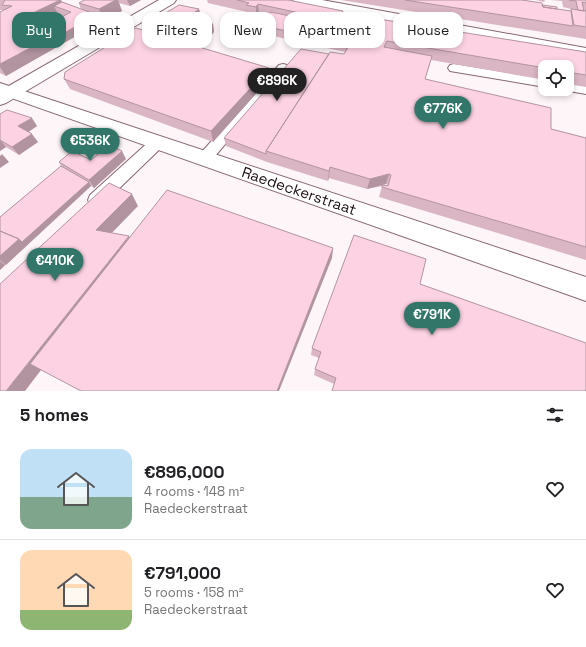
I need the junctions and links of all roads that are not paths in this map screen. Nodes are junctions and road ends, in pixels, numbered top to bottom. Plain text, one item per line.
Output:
1 (169, 0) edge
2 (300, 0) edge
3 (586, 53) edge
4 (283, 68) edge
5 (454, 68) edge
6 (538, 82) edge
7 (574, 88) edge
8 (586, 90) edge
9 (4, 93) edge
10 (158, 142) junction
11 (205, 158) junction
12 (82, 213) edge
13 (586, 290) edge

1 - 9 street
2 - 3 street
4 - 11 lane
5 - 6 lane
7 - 8 lane
9 - 10 street, Raedeckerstraat
10 - 11 street, Raedeckerstraat
10 - 12 lane
11 - 13 street, Raedeckerstraat

